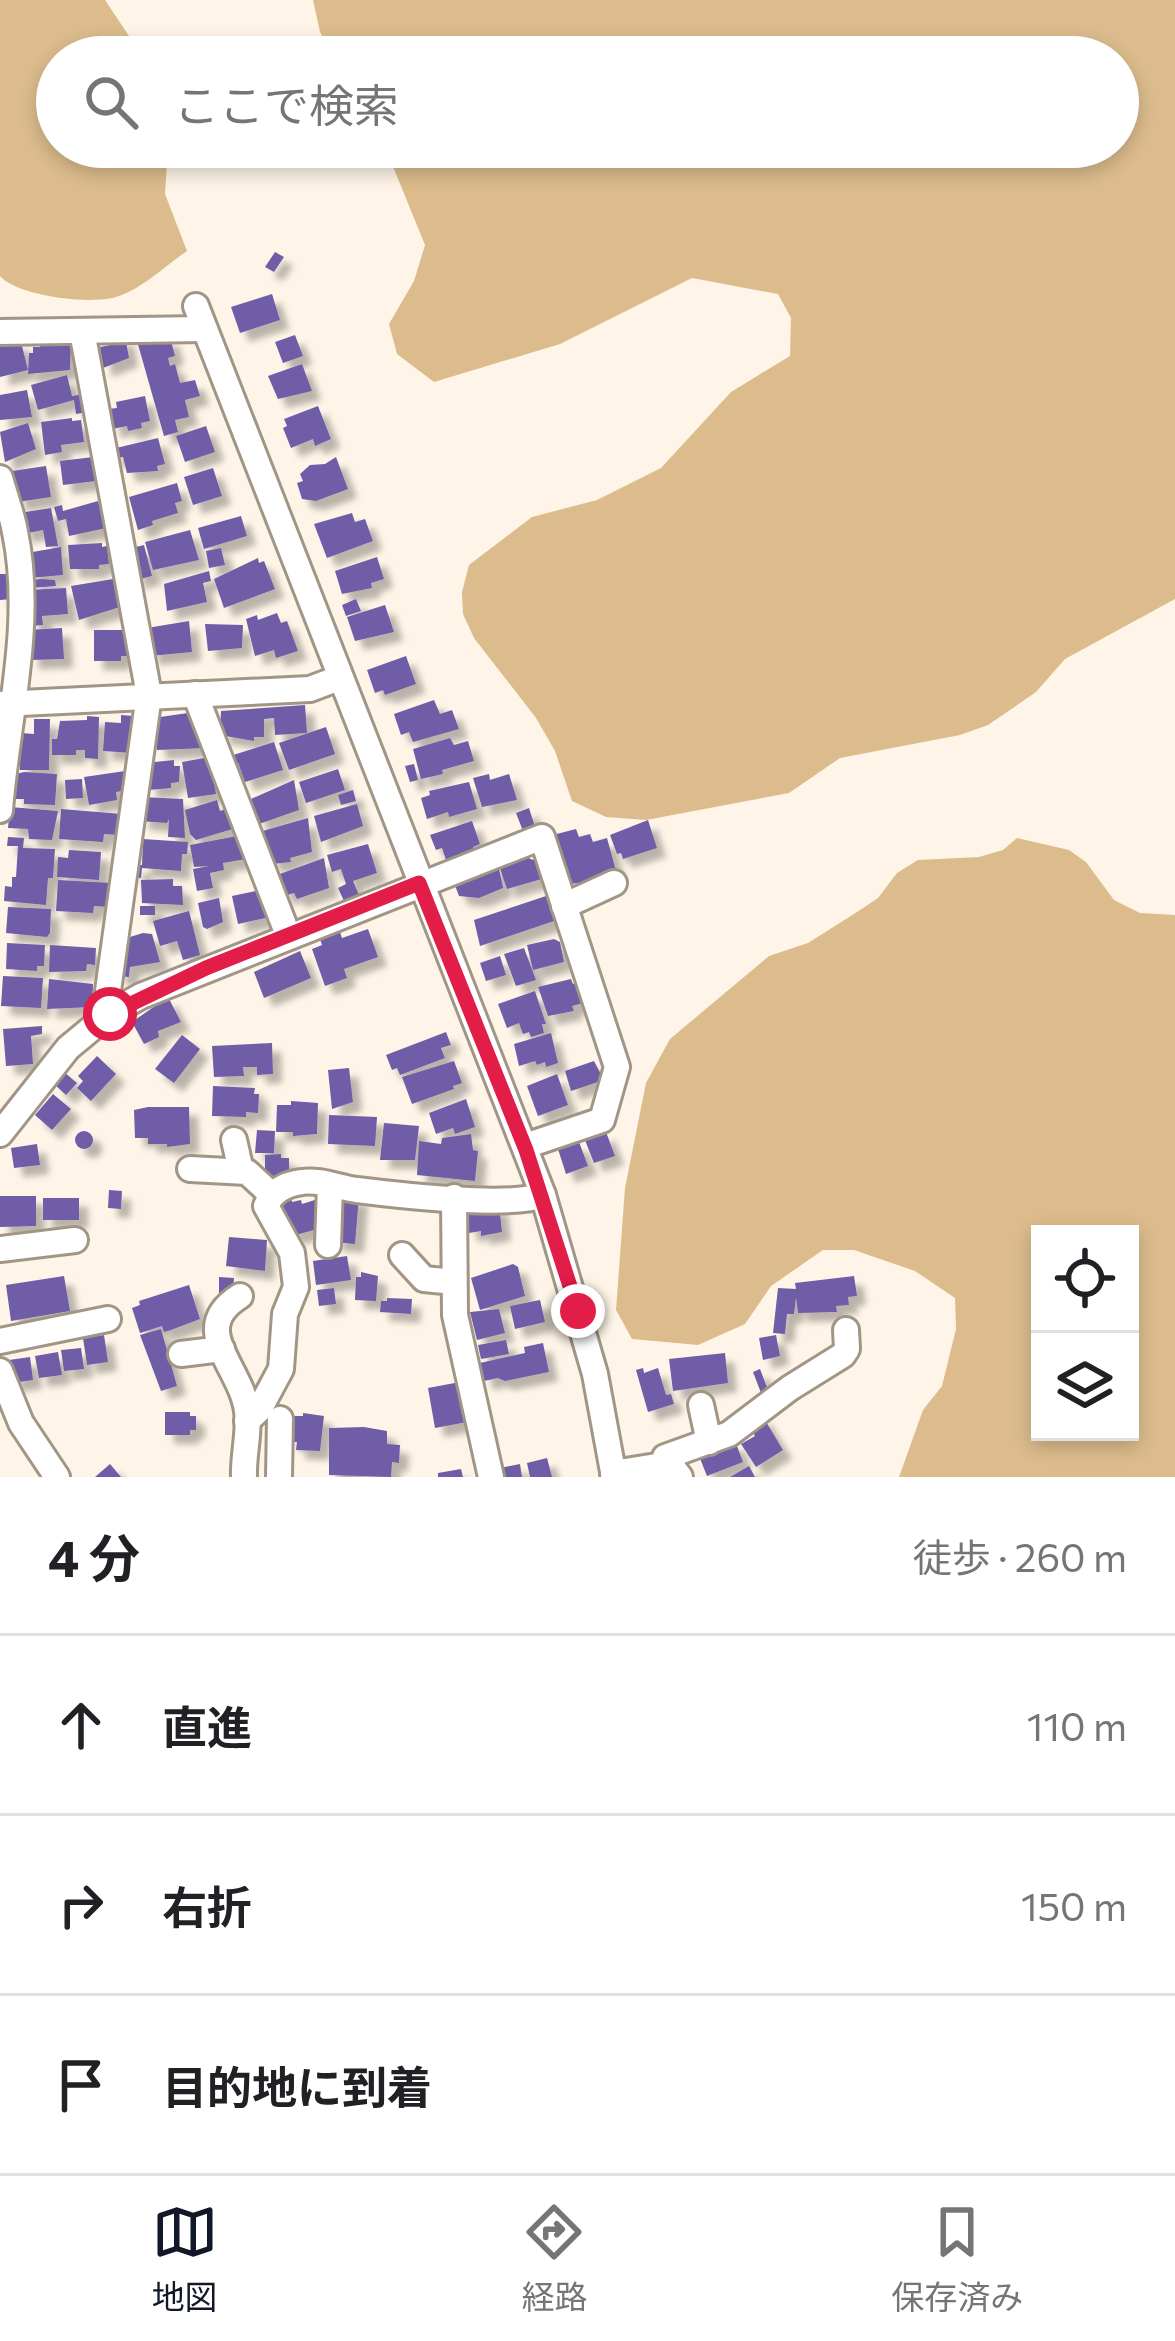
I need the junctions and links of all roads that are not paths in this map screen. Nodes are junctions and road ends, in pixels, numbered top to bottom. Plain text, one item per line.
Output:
1 (82, 331) junction
2 (0, 332) edge
3 (0, 478) edge
4 (9, 634) edge
5 (339, 678) junction
6 (195, 694) junction
7 (149, 695) junction
8 (6, 704) edge
9 (0, 810) edge
10 (419, 883) junction
11 (614, 883) dead end
12 (565, 906) junction
13 (288, 935) junction
14 (110, 1014) junction
15 (0, 1134) edge
16 (234, 1140) dead end
17 (525, 1145) junction
18 (190, 1169) dead end
19 (241, 1171) junction
20 (330, 1185) junction
21 (272, 1195) junction
22 (543, 1195) junction
23 (454, 1197) junction
24 (76, 1240) dead end
25 (328, 1245) dead end
26 (0, 1249) edge
27 (403, 1256) dead end
28 (454, 1282) junction
29 (240, 1296) dead end
30 (108, 1319) dead end
31 (846, 1330) dead end
32 (0, 1341) edge
33 (222, 1349) junction
34 (182, 1354) dead end
35 (0, 1371) edge
36 (701, 1405) dead end
37 (280, 1419) dead end
38 (248, 1420) junction
39 (709, 1442) junction
40 (675, 1470) edge
41 (613, 1475) edge
42 (57, 1477) edge
43 (244, 1477) edge
44 (279, 1477) edge
45 (491, 1477) edge

1 - 2 street
1 - 5 street
1 - 7 street
3 - 4 street
4 - 8 street
5 - 6 street
5 - 10 street
6 - 7 street
6 - 13 street
7 - 8 street
7 - 14 street
8 - 9 street
10 - 12 street
10 - 13 street
10 - 17 street
11 - 12 street
12 - 17 street
13 - 14 street
14 - 15 street
16 - 19 street
17 - 22 street
18 - 19 street
19 - 21 street
20 - 21 street
20 - 23 street
20 - 25 street
21 - 38 street
22 - 23 street
22 - 41 street
23 - 28 street
24 - 26 street
27 - 28 street
28 - 45 street
29 - 33 street
30 - 32 street
31 - 39 street
33 - 34 street
33 - 38 street
35 - 42 street
36 - 39 street
37 - 44 street
38 - 43 street
39 - 40 street
40 - 41 street

